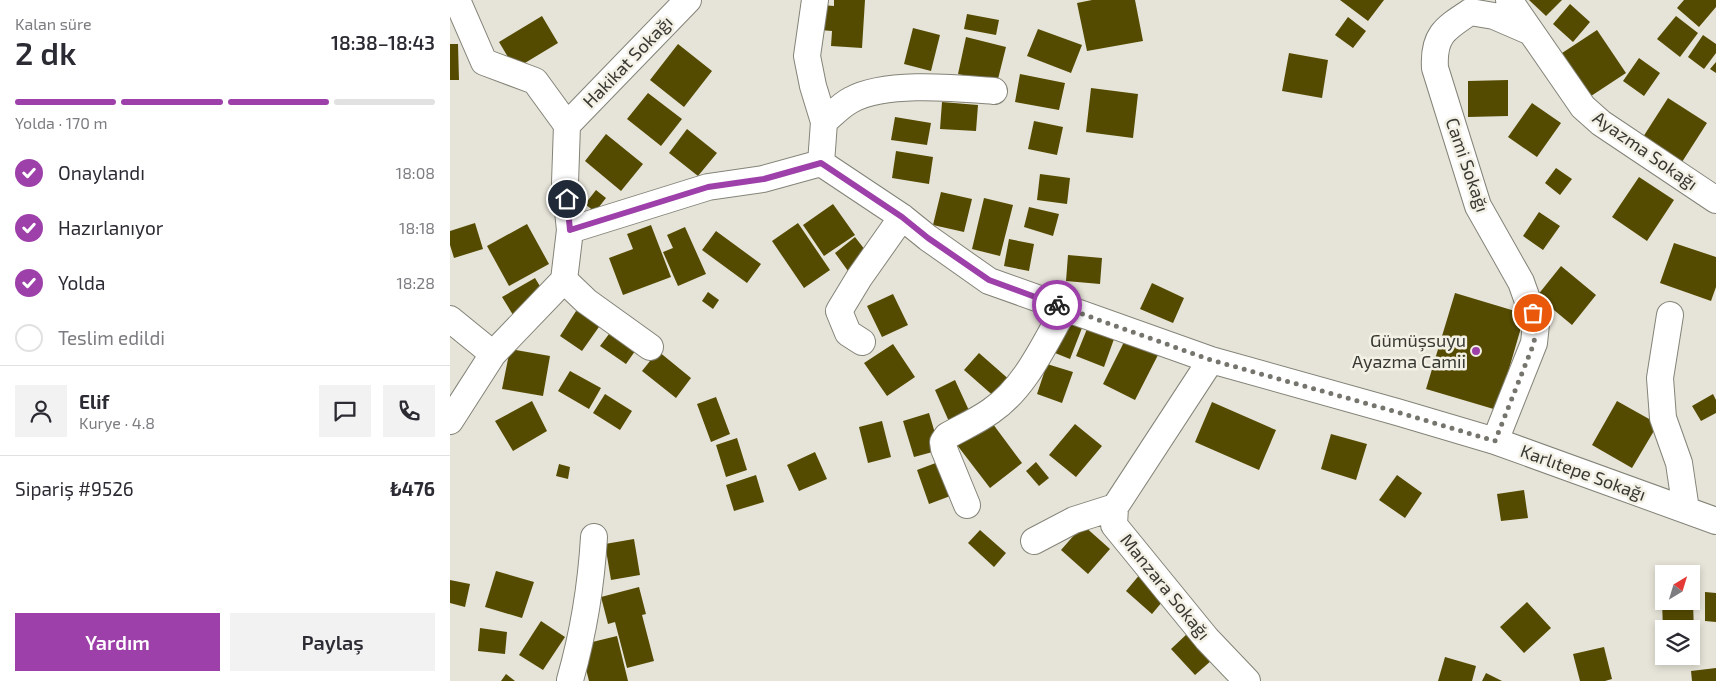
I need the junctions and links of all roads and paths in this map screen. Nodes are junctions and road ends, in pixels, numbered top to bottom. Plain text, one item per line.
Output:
1 (457, 0) edge
2 (688, 0) edge
3 (815, 0) edge
4 (1509, 0) edge
5 (1531, 32) junction
6 (994, 91) dead end
7 (824, 122) junction
8 (567, 125) junction
9 (821, 163) junction
10 (1716, 200) edge
11 (902, 217) junction
12 (570, 230) junction
13 (564, 280) junction
14 (1065, 308) junction
15 (1670, 314) dead end
16 (450, 319) edge
17 (862, 342) dead end
18 (650, 347) dead end
19 (493, 354) junction
20 (1211, 360) junction
21 (450, 422) edge
22 (1495, 441) junction
23 (967, 506) dead end
24 (1114, 507) junction
25 (1686, 510) junction
26 (1716, 521) edge
27 (594, 537) dead end
28 (1034, 541) dead end
29 (570, 681) edge
30 (1246, 681) edge

1 - 8 street
2 - 8 street, Hakikat Sokağı
3 - 7 street
4 - 5 street, Ayazma Sokağı
5 - 10 street, Ayazma Sokağı
5 - 22 street, Cami Sokağı
6 - 7 street
7 - 9 street
8 - 12 street
9 - 11 street, Karlıtepe Sokağı
9 - 12 street
11 - 14 street, Karlıtepe Sokağı
11 - 17 street
12 - 13 street
13 - 18 street
13 - 19 street
14 - 20 street, Karlıtepe Sokağı
14 - 23 street
15 - 25 street
16 - 19 street
19 - 21 street
20 - 22 street, Karlıtepe Sokağı
20 - 24 street
22 - 25 street, Karlıtepe Sokağı
24 - 28 street
24 - 30 street, Manzara Sokağı
25 - 26 street, Karlıtepe Sokağı
27 - 29 street

